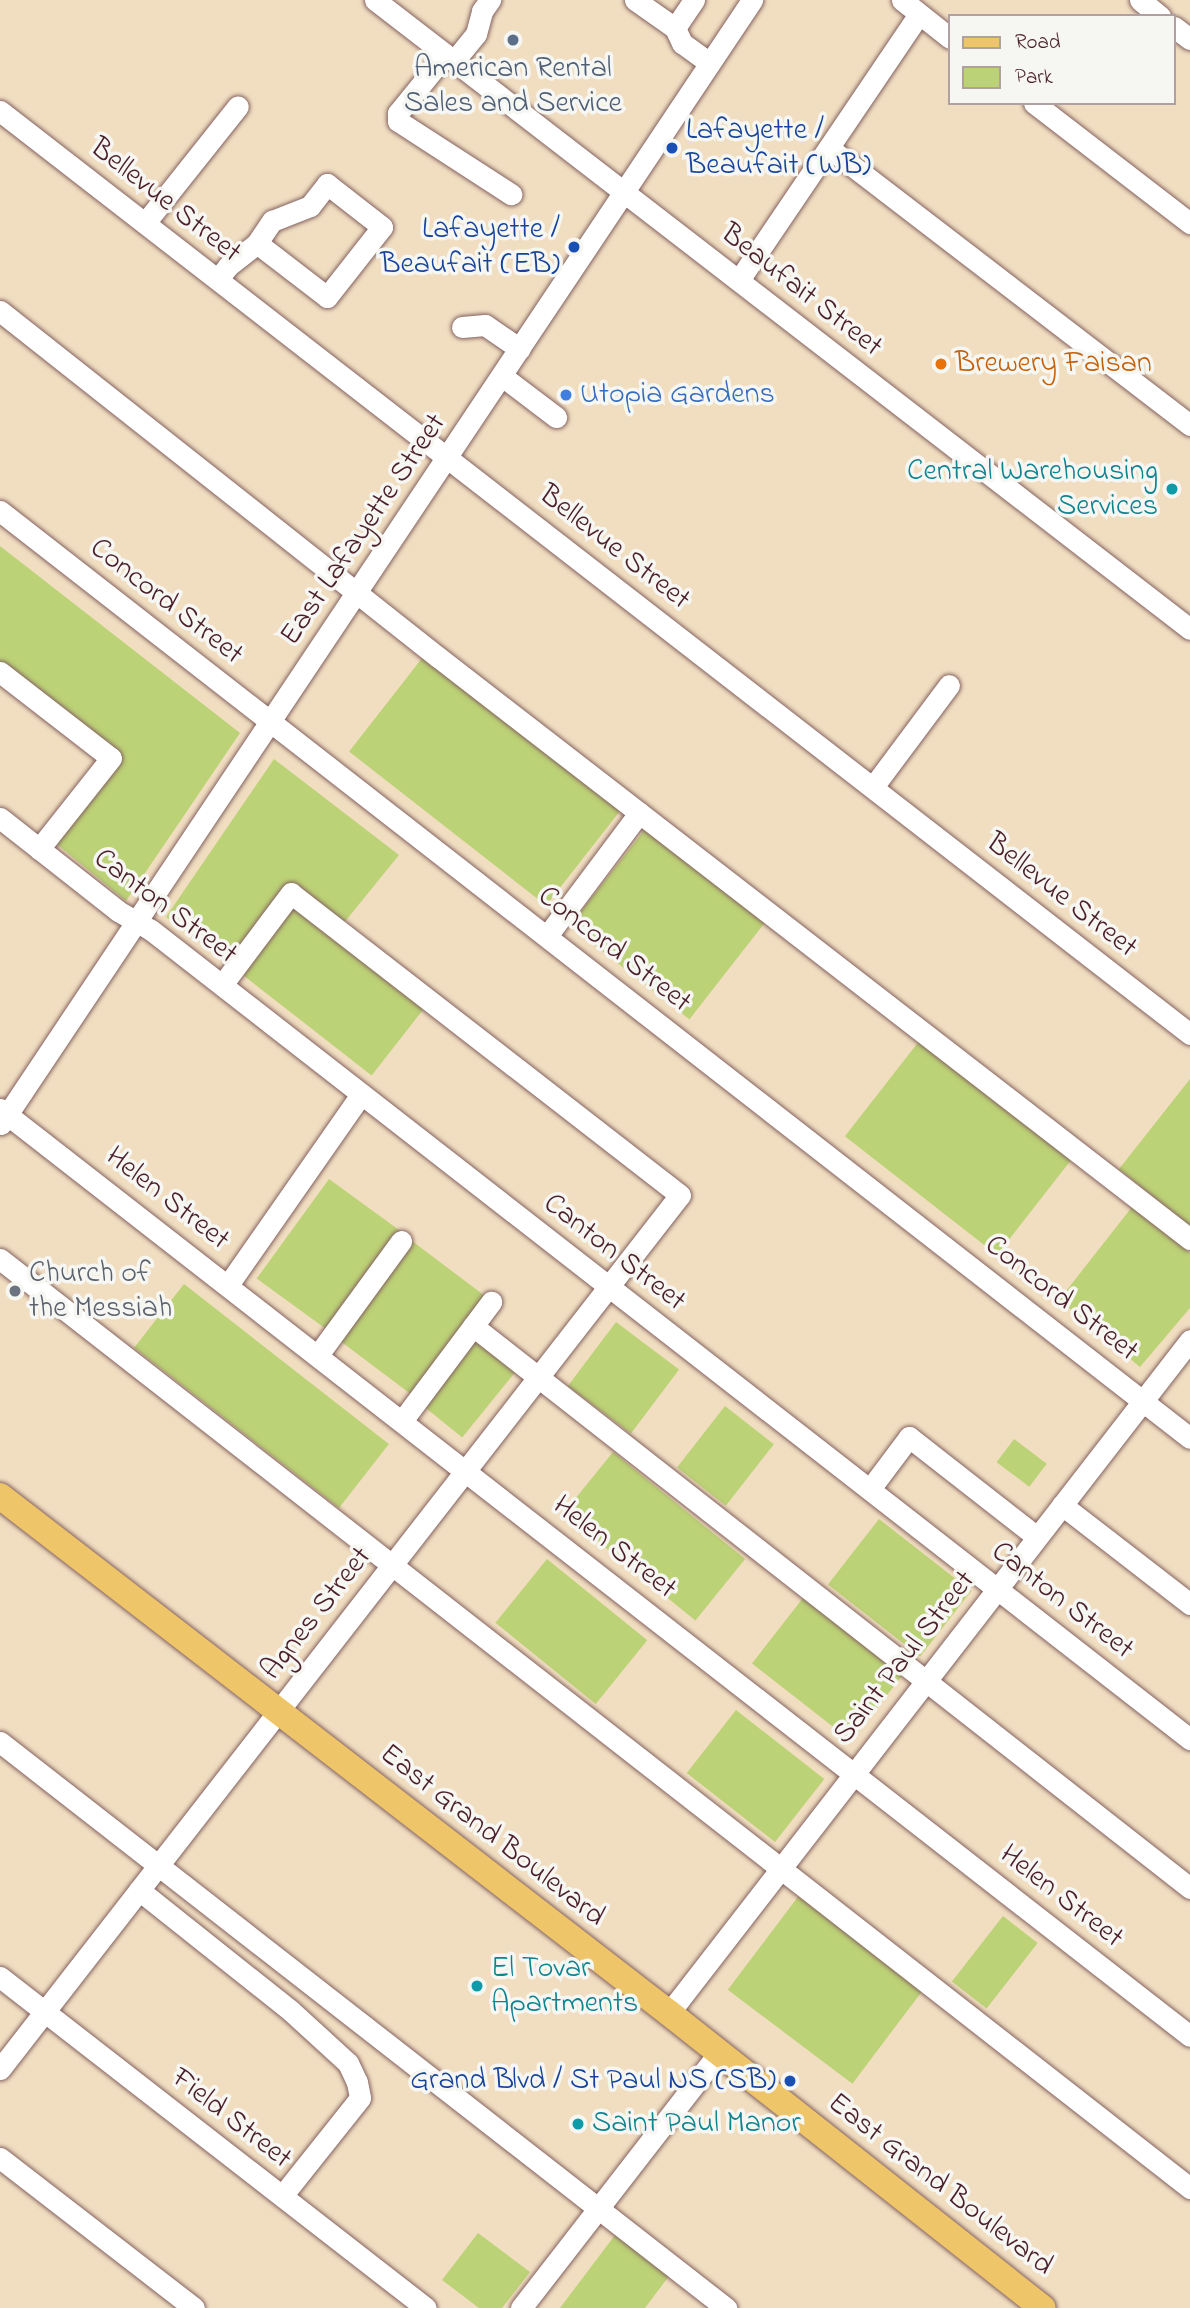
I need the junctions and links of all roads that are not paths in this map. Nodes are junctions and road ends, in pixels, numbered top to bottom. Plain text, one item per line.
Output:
1 (375, 0) edge
2 (490, 0) edge
3 (635, 0) edge
4 (694, 0) edge
5 (752, 0) edge
6 (902, 0) edge
7 (1140, 0) edge
8 (919, 14) junction
9 (1158, 14) edge
10 (675, 28) junction
11 (948, 36) edge
12 (450, 58) junction
13 (710, 63) junction
14 (1037, 105) edge
15 (238, 106) dead end
16 (0, 111) edge
17 (829, 148) junction
18 (624, 192) junction
19 (511, 194) dead end
20 (145, 223) junction
21 (1190, 223) edge
22 (257, 243) junction
23 (218, 279) junction
24 (739, 280) junction
25 (0, 311) edge
26 (462, 327) dead end
27 (520, 349) junction
28 (502, 376) junction
29 (556, 417) dead end
30 (1190, 425) edge
31 (449, 457) junction
32 (0, 511) edge
33 (359, 592) junction
34 (1190, 629) edge
35 (0, 672) edge
36 (949, 685) dead end
37 (272, 723) junction
38 (873, 787) junction
39 (639, 813) junction
40 (0, 818) edge
41 (39, 849) junction
42 (136, 922) junction
43 (547, 936) junction
44 (222, 985) junction
45 (1190, 1034) edge
46 (361, 1094) junction
47 (2, 1116) edge
48 (1190, 1239) edge
49 (401, 1241) dead end
50 (0, 1259) edge
51 (228, 1285) junction
52 (609, 1287) junction
53 (491, 1302) dead end
54 (472, 1326) junction
55 (1190, 1340) edge
56 (318, 1355) junction
57 (538, 1378) junction
58 (1143, 1401) junction
59 (402, 1421) junction
60 (1190, 1437) edge
61 (466, 1471) junction
62 (870, 1489) junction
63 (0, 1496) edge
64 (1062, 1505) junction
65 (1037, 1537) junction
66 (394, 1564) junction
67 (997, 1588) junction
68 (1190, 1604) edge
69 (924, 1682) junction
70 (278, 1713) junction
71 (1190, 1739) edge
72 (0, 1742) edge
73 (854, 1773) junction
74 (158, 1866) junction
75 (780, 1868) junction
76 (1190, 1888) edge
77 (139, 1890) junction
78 (0, 1977) edge
79 (44, 2012) junction
80 (669, 2013) junction
81 (1190, 2036) edge
82 (719, 2053) junction
83 (0, 2069) edge
84 (0, 2158) edge
85 (1190, 2188) edge
86 (282, 2196) junction
87 (598, 2209) junction
88 (194, 2308) edge
89 (426, 2308) edge
90 (521, 2308) edge
91 (726, 2308) edge
92 (1042, 2308) edge

1 - 12 street, Beaufait Street
2 - 12 street
3 - 10 street
4 - 10 street
5 - 13 street, East Lafayette Street
6 - 8 street
7 - 9 street
8 - 11 street
8 - 17 street
10 - 13 street
12 - 18 street, Beaufait Street
12 - 19 street
13 - 18 street, East Lafayette Street
14 - 21 street
15 - 20 street
16 - 20 street, Bellevue Street
17 - 24 street
17 - 30 street
18 - 24 street, Beaufait Street
18 - 27 street, East Lafayette Street
20 - 23 street, Bellevue Street
22 - 22 street
22 - 23 street
23 - 31 street, Bellevue Street
24 - 34 street, Beaufait Street
25 - 33 street
26 - 27 street
27 - 28 street, East Lafayette Street
28 - 29 street
28 - 31 street, East Lafayette Street
31 - 33 street, East Lafayette Street
31 - 38 street, Bellevue Street
32 - 37 street, Concord Street
33 - 37 street, East Lafayette Street
33 - 39 street
35 - 41 street
36 - 38 street
37 - 42 street, East Lafayette Street
37 - 43 street, Concord Street
38 - 45 street, Bellevue Street
39 - 43 street
39 - 48 street
40 - 41 street, Canton Street
41 - 42 street, Canton Street
42 - 44 street, Canton Street
42 - 47 street, East Lafayette Street
43 - 58 street, Concord Street
44 - 46 street, Canton Street
44 - 52 street, Agnes Street
46 - 51 street
46 - 52 street, Canton Street
47 - 51 street, Helen Street
49 - 56 street
50 - 66 street
51 - 56 street, Helen Street
52 - 57 street, Agnes Street
52 - 62 street, Canton Street
53 - 54 street
54 - 57 street
54 - 59 street
55 - 58 street, Saint Paul Street
56 - 59 street, Helen Street
57 - 61 street, Agnes Street
57 - 69 street
58 - 60 street, Concord Street
58 - 64 street, Saint Paul Street
59 - 61 street, Helen Street
61 - 66 street, Agnes Street
61 - 73 street, Helen Street
62 - 65 street
62 - 67 street, Canton Street
63 - 70 main road, East Grand Boulevard
64 - 65 street, Saint Paul Street
64 - 68 street
65 - 67 street, Saint Paul Street
66 - 70 street, Agnes Street
66 - 75 street
67 - 69 street, Saint Paul Street
67 - 71 street, Canton Street
69 - 73 street, Saint Paul Street
69 - 76 street
70 - 74 street, Agnes Street
70 - 80 main road, East Grand Boulevard
72 - 74 street
73 - 75 street, Saint Paul Street
73 - 81 street, Helen Street
74 - 77 street, Agnes Street
74 - 87 street
75 - 80 street, Saint Paul Street
75 - 85 street
77 - 79 street, Agnes Street
77 - 86 street
78 - 79 street, Field Street
79 - 83 street, Agnes Street
79 - 86 street, Field Street
80 - 82 main road, East Grand Boulevard
82 - 87 street
82 - 92 main road, East Grand Boulevard
84 - 88 street
86 - 89 street, Field Street
87 - 90 street
87 - 91 street

